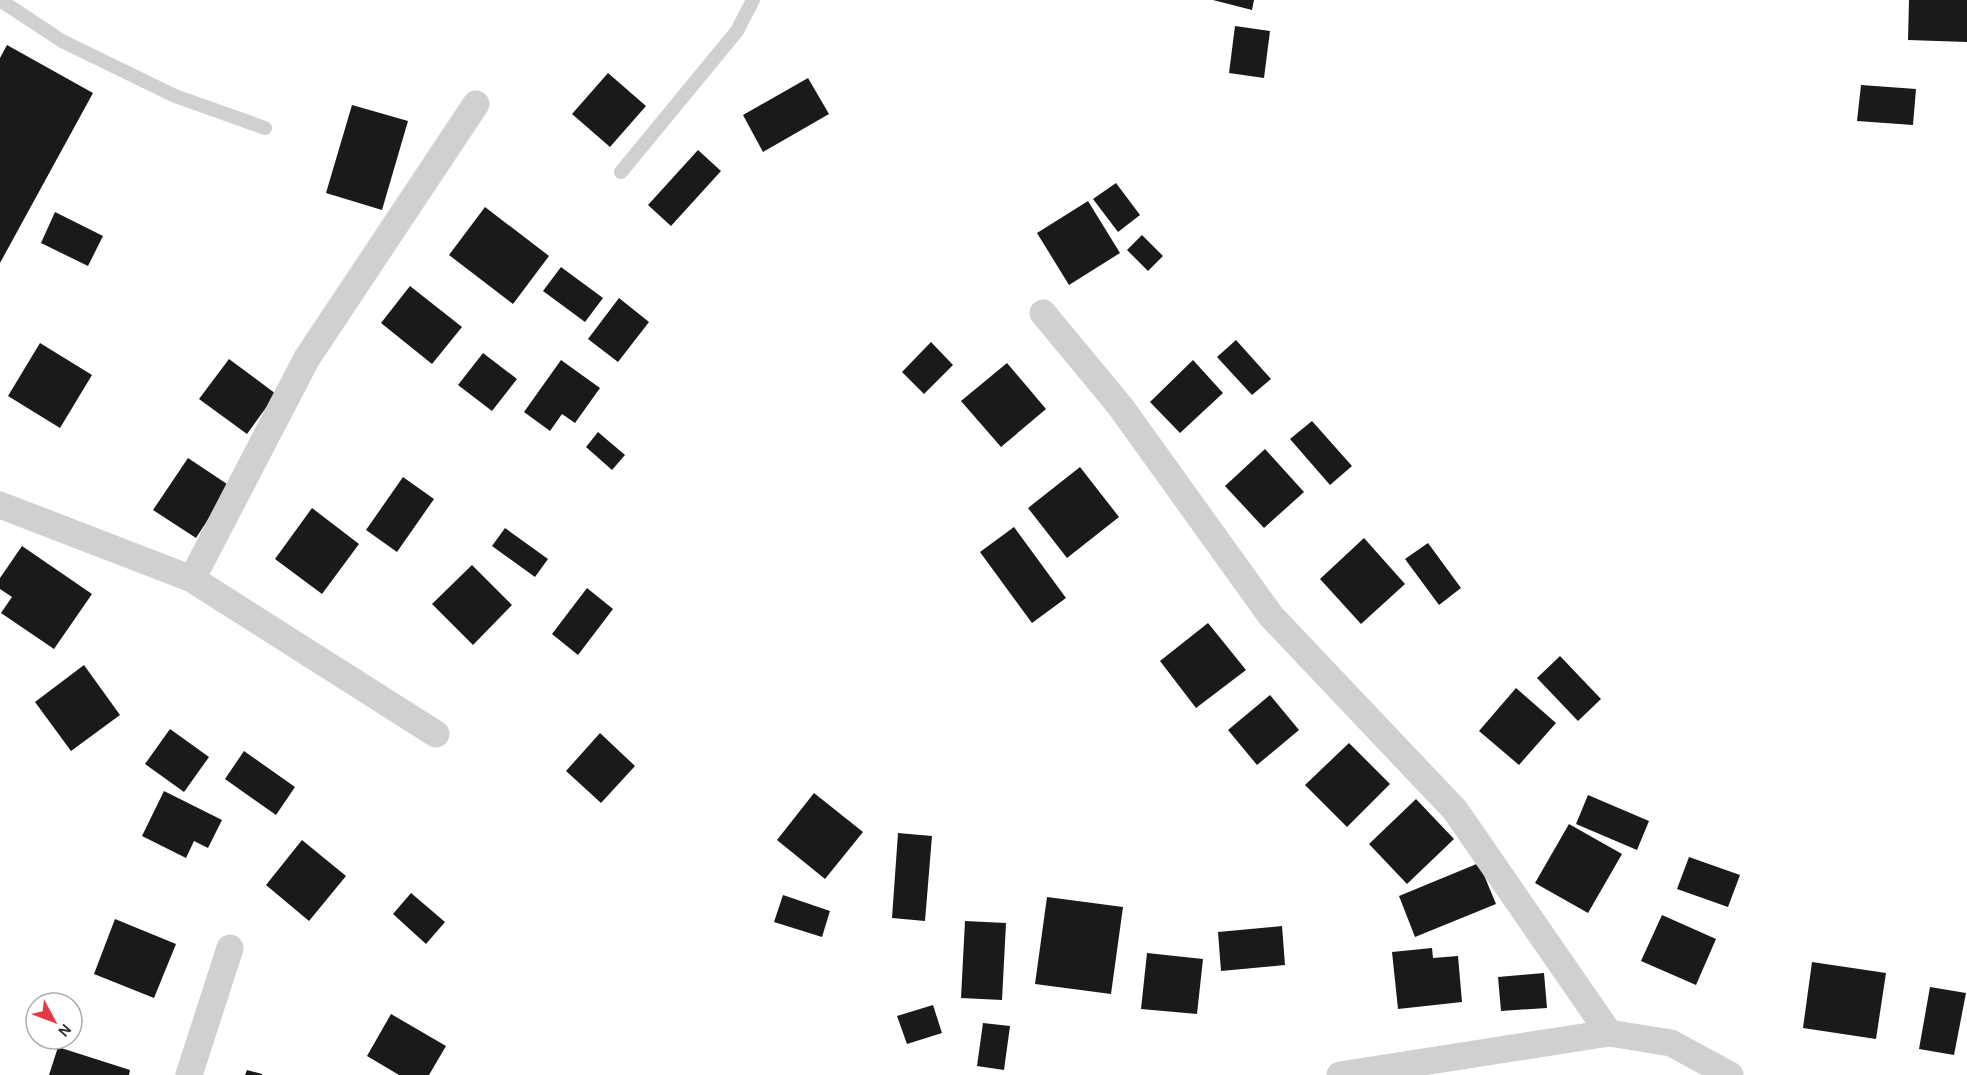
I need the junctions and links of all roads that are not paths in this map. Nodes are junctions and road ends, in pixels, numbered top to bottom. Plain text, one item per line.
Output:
1 (0, 0) edge
2 (753, 0) edge
3 (476, 104) dead end
4 (265, 128) dead end
5 (621, 172) dead end
6 (1043, 313) dead end
7 (0, 505) edge
8 (192, 579) junction
9 (436, 734) dead end
10 (230, 948) dead end
11 (1609, 1033) junction
12 (189, 1075) edge
13 (1340, 1075) edge
14 (1730, 1075) edge

1 - 4 lane
2 - 5 lane
3 - 8 street
6 - 11 street
7 - 8 street
8 - 9 street
10 - 12 street
11 - 13 street
11 - 14 street

